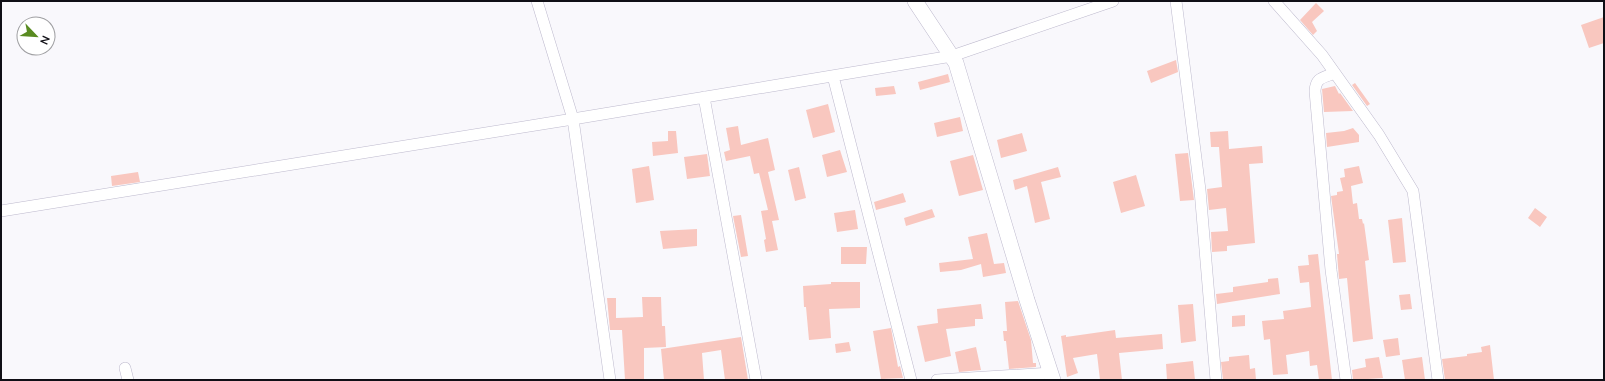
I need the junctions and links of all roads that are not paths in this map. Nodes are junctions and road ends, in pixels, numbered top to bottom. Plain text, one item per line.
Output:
1 (537, 1) edge
2 (915, 1) edge
3 (1113, 1) edge
4 (1176, 1) edge
5 (1274, 1) edge
6 (952, 56) junction
7 (1335, 74) junction
8 (833, 76) junction
9 (704, 97) junction
10 (573, 119) junction
11 (1, 211) edge
12 (125, 368) dead end
13 (1052, 377) edge
14 (128, 380) edge
15 (610, 380) edge
16 (756, 380) edge
17 (911, 380) edge
18 (937, 380) edge
19 (1216, 380) edge
20 (1346, 380) edge
21 (1438, 380) edge

1 - 10 street
2 - 6 street
3 - 6 street
4 - 19 street
5 - 7 street
6 - 8 street
6 - 13 street
7 - 20 street
7 - 21 street
8 - 9 street
8 - 17 street
9 - 10 street
9 - 16 street
10 - 11 street
10 - 15 street
12 - 14 street
13 - 18 street

